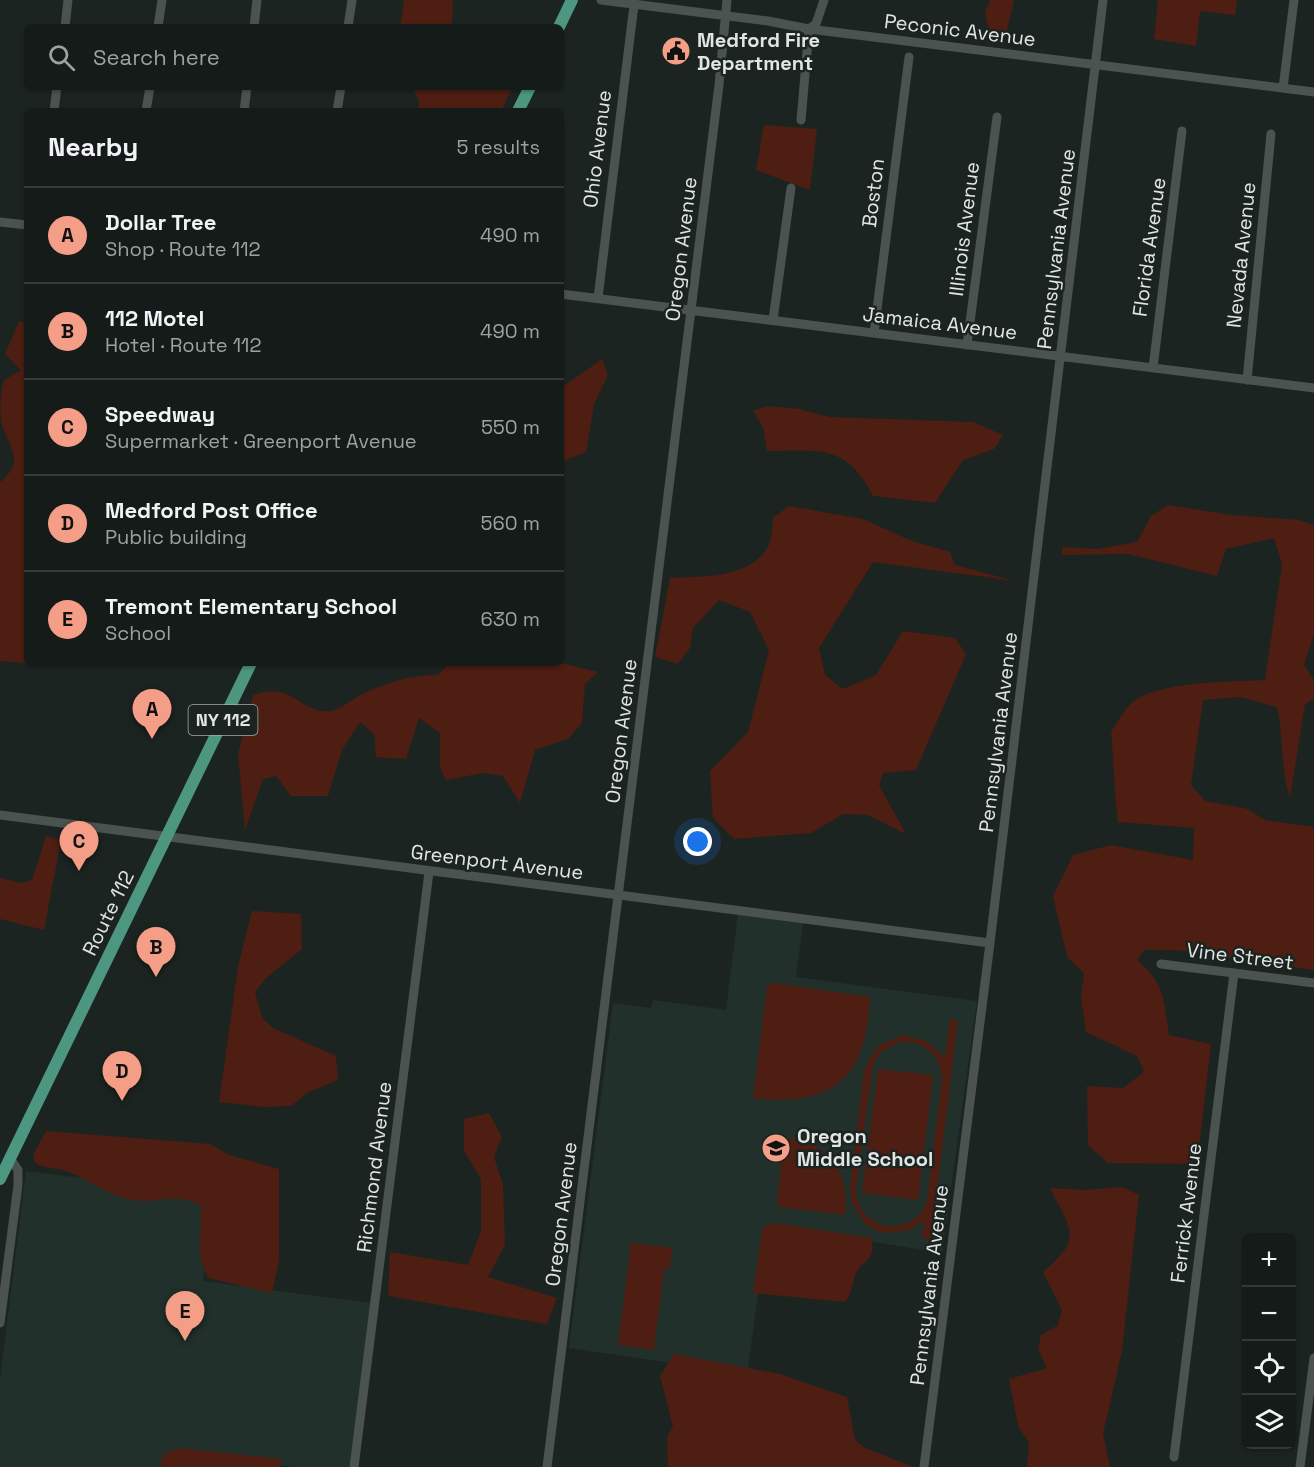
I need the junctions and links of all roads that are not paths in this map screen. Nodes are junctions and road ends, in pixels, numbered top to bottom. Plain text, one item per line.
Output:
1 (68, 0) edge
2 (162, 0) edge
3 (257, 0) edge
4 (352, 0) edge
5 (572, 0) edge
6 (601, 0) edge
7 (728, 0) edge
8 (824, 0) edge
9 (1103, 0) edge
10 (1294, 0) edge
11 (634, 5) junction
12 (726, 16) junction
13 (64, 24) edge
14 (158, 24) edge
15 (254, 24) edge
16 (348, 24) edge
17 (560, 24) edge
18 (809, 29) junction
19 (909, 57) dead end
20 (1095, 65) junction
21 (1283, 88) junction
22 (57, 90) edge
23 (150, 90) edge
24 (247, 90) edge
25 (340, 90) edge
26 (528, 90) edge
27 (1314, 92) edge
28 (54, 108) edge
29 (146, 108) edge
30 (244, 108) edge
31 (338, 108) edge
32 (520, 108) edge
33 (997, 117) dead end
34 (801, 120) dead end
35 (1182, 131) dead end
36 (1271, 134) dead end
37 (790, 188) dead end
38 (0, 222) edge
39 (24, 225) edge
40 (564, 294) edge
41 (598, 298) junction
42 (692, 310) junction
43 (774, 321) junction
44 (874, 333) junction
45 (968, 345) junction
46 (1061, 357) junction
47 (1153, 368) junction
48 (1247, 380) junction
49 (1314, 388) edge
50 (250, 666) edge
51 (0, 815) edge
52 (167, 836) junction
53 (429, 872) junction
54 (619, 895) junction
55 (990, 943) junction
56 (1161, 964) dead end
57 (1234, 973) junction
58 (1314, 983) edge
59 (10, 1158) junction
60 (0, 1179) edge
61 (0, 1323) edge
62 (1314, 1358) edge
63 (1174, 1457) dead end
64 (354, 1467) edge
65 (547, 1467) edge
66 (924, 1467) edge
67 (1300, 1467) edge

1 - 13 street
2 - 14 street
3 - 15 street
4 - 16 street
5 - 17 main road
6 - 11 street, Peconic Avenue
7 - 12 street, Oregon Avenue
8 - 18 street
9 - 20 street, Pennsylvania Avenue
10 - 21 street
11 - 12 street, Peconic Avenue
11 - 41 street, Ohio Avenue
12 - 18 street, Peconic Avenue
12 - 42 street, Oregon Avenue
18 - 20 street, Peconic Avenue
18 - 34 street
19 - 44 street, Boston
20 - 21 street, Peconic Avenue
20 - 46 street, Pennsylvania Avenue
21 - 27 street, Peconic Avenue
22 - 28 street
23 - 29 street
24 - 30 street
25 - 31 street
26 - 32 main road
33 - 45 street, Illinois Avenue
35 - 47 street, Florida Avenue
36 - 48 street, Nevada Avenue
37 - 43 street
38 - 39 street
40 - 41 street, Jamaica Avenue
41 - 42 street, Jamaica Avenue
42 - 43 street, Jamaica Avenue
42 - 54 street, Oregon Avenue
43 - 44 street, Jamaica Avenue
44 - 45 street, Jamaica Avenue
45 - 46 street, Jamaica Avenue
46 - 47 street, Jamaica Avenue
46 - 55 street, Pennsylvania Avenue
47 - 48 street, Jamaica Avenue
48 - 49 street, Jamaica Avenue
50 - 52 main road, Route 112 / NY 112
51 - 52 street, Greenport Avenue
52 - 53 street, Greenport Avenue
52 - 59 main road, Route 112 / NY 112
53 - 54 street, Greenport Avenue
53 - 64 street, Richmond Avenue
54 - 55 street, Greenport Avenue
54 - 65 street, Oregon Avenue
55 - 66 street, Pennsylvania Avenue
56 - 57 street, Vine Street
57 - 58 street, Vine Street
57 - 63 street, Ferrick Avenue
59 - 60 main road, Route 112 / NY 112
59 - 61 street
62 - 67 street

